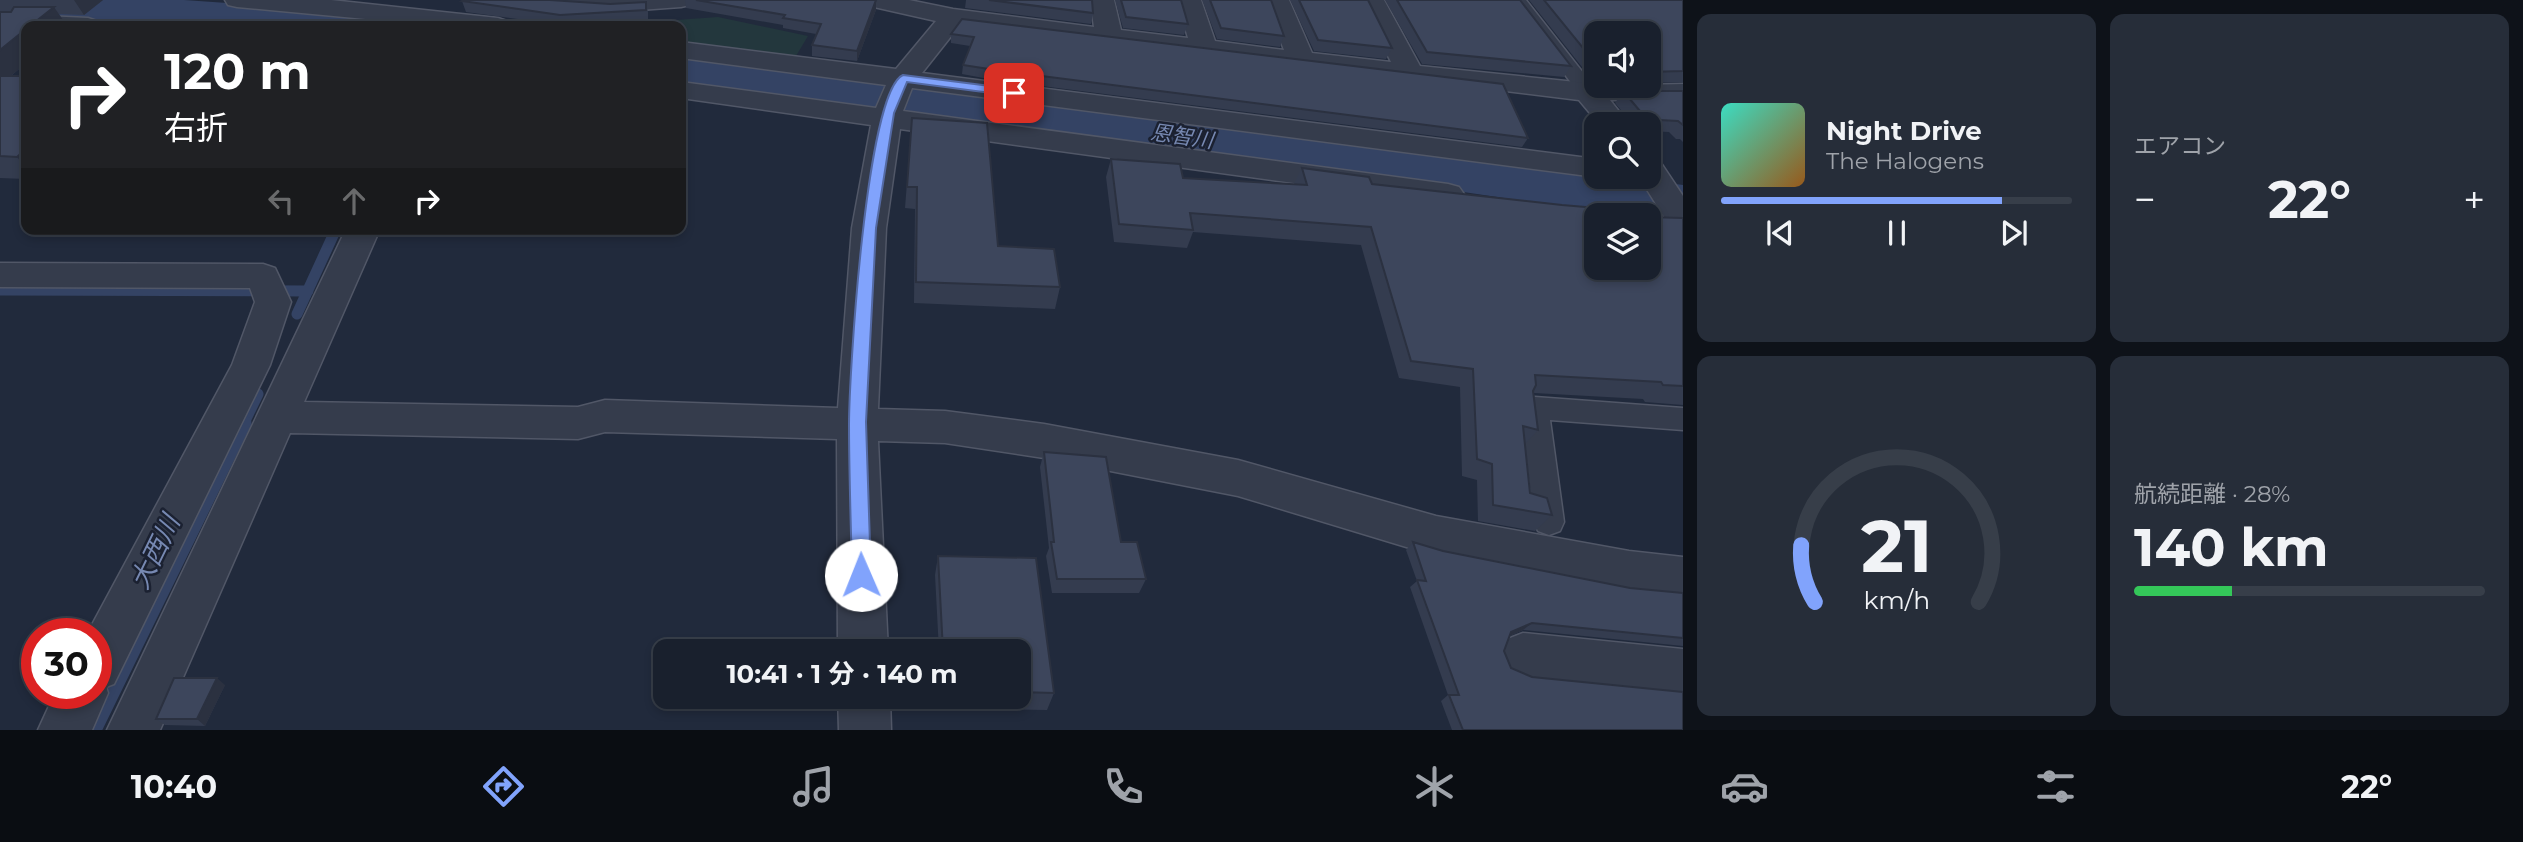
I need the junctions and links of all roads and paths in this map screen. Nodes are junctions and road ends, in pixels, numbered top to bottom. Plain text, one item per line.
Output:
1 (237, 0) edge
2 (536, 0) edge
3 (542, 0) edge
4 (681, 0) edge
5 (874, 0) edge
6 (1102, 0) edge
7 (1189, 0) edge
8 (1277, 0) edge
9 (1372, 0) edge
10 (1517, 0) edge
11 (359, 4) edge
12 (936, 10) edge
13 (1014, 12) edge
14 (466, 21) edge
15 (517, 21) edge
16 (0, 22) edge
17 (21, 23) edge
18 (1109, 36) junction
19 (1203, 47) junction
20 (686, 51) edge
21 (1302, 60) junction
22 (1410, 73) junction
23 (1584, 87) edge
24 (686, 90) edge
25 (1584, 92) edge
26 (1661, 92) edge
27 (1683, 92) edge
28 (896, 98) junction
29 (1593, 98) edge
30 (1604, 112) edge
31 (1584, 167) edge
32 (1661, 179) edge
33 (1482, 198) edge
34 (1661, 221) edge
35 (1683, 222) edge
36 (360, 235) edge
37 (0, 275) edge
38 (258, 347) junction
39 (306, 349) junction
40 (276, 416) junction
41 (1683, 419) edge
42 (858, 422) junction
43 (1549, 522) edge
44 (1683, 578) edge
45 (112, 636) edge
46 (863, 639) edge
47 (1523, 657) dead end
48 (1683, 673) edge
49 (75, 709) edge
50 (864, 709) edge
51 (64, 730) edge
52 (133, 730) edge
53 (865, 730) edge

1 - 11 street
2 - 15 street
3 - 4 street
5 - 12 street
6 - 18 street
7 - 19 street
8 - 21 street
9 - 22 street
10 - 23 lane
11 - 14 street
12 - 13 street
12 - 28 street
13 - 18 street
16 - 17 street
18 - 19 street
19 - 21 street
20 - 28 street
21 - 22 street
22 - 25 street
24 - 28 street
26 - 27 street
28 - 31 street
28 - 33 street
28 - 42 street
29 - 30 street
32 - 35 street
34 - 35 street
36 - 39 street
37 - 38 street
38 - 39 street
38 - 45 street
39 - 40 street
40 - 42 street
40 - 52 street
41 - 43 lane
42 - 44 street
42 - 46 street
47 - 48 street
49 - 51 street
50 - 53 street

